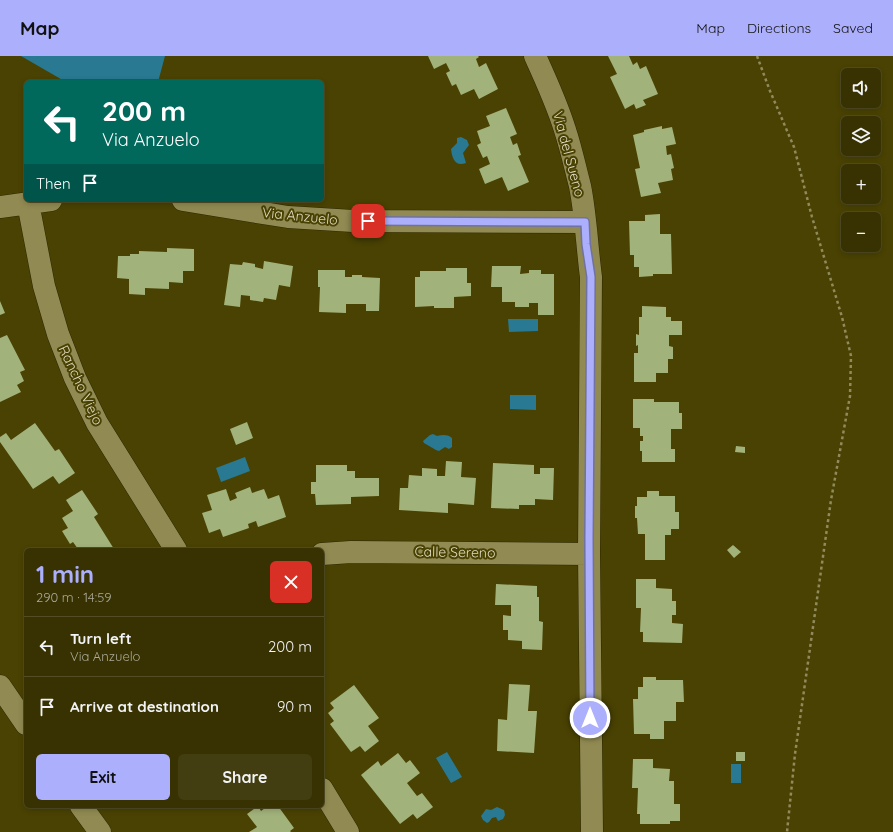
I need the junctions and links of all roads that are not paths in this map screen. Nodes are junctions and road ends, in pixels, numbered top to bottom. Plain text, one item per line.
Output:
1 (535, 56) edge
2 (28, 202) joint
3 (196, 202) edge
4 (0, 208) edge
5 (585, 222) junction
6 (175, 548) edge
7 (324, 554) edge
8 (589, 554) junction
9 (0, 686) edge
10 (24, 721) edge
11 (324, 792) edge
12 (82, 808) edge
13 (100, 832) edge
14 (348, 832) edge
15 (592, 832) edge

1 - 5 street, Via del Sueno
2 - 4 street
2 - 6 street, Rancho Viejo
3 - 5 street, Via Anzuelo
5 - 8 street, Via del Sueno
7 - 8 street, Calle Sereno
8 - 15 street, Via del Sueno
9 - 10 street
11 - 14 street
12 - 13 street

